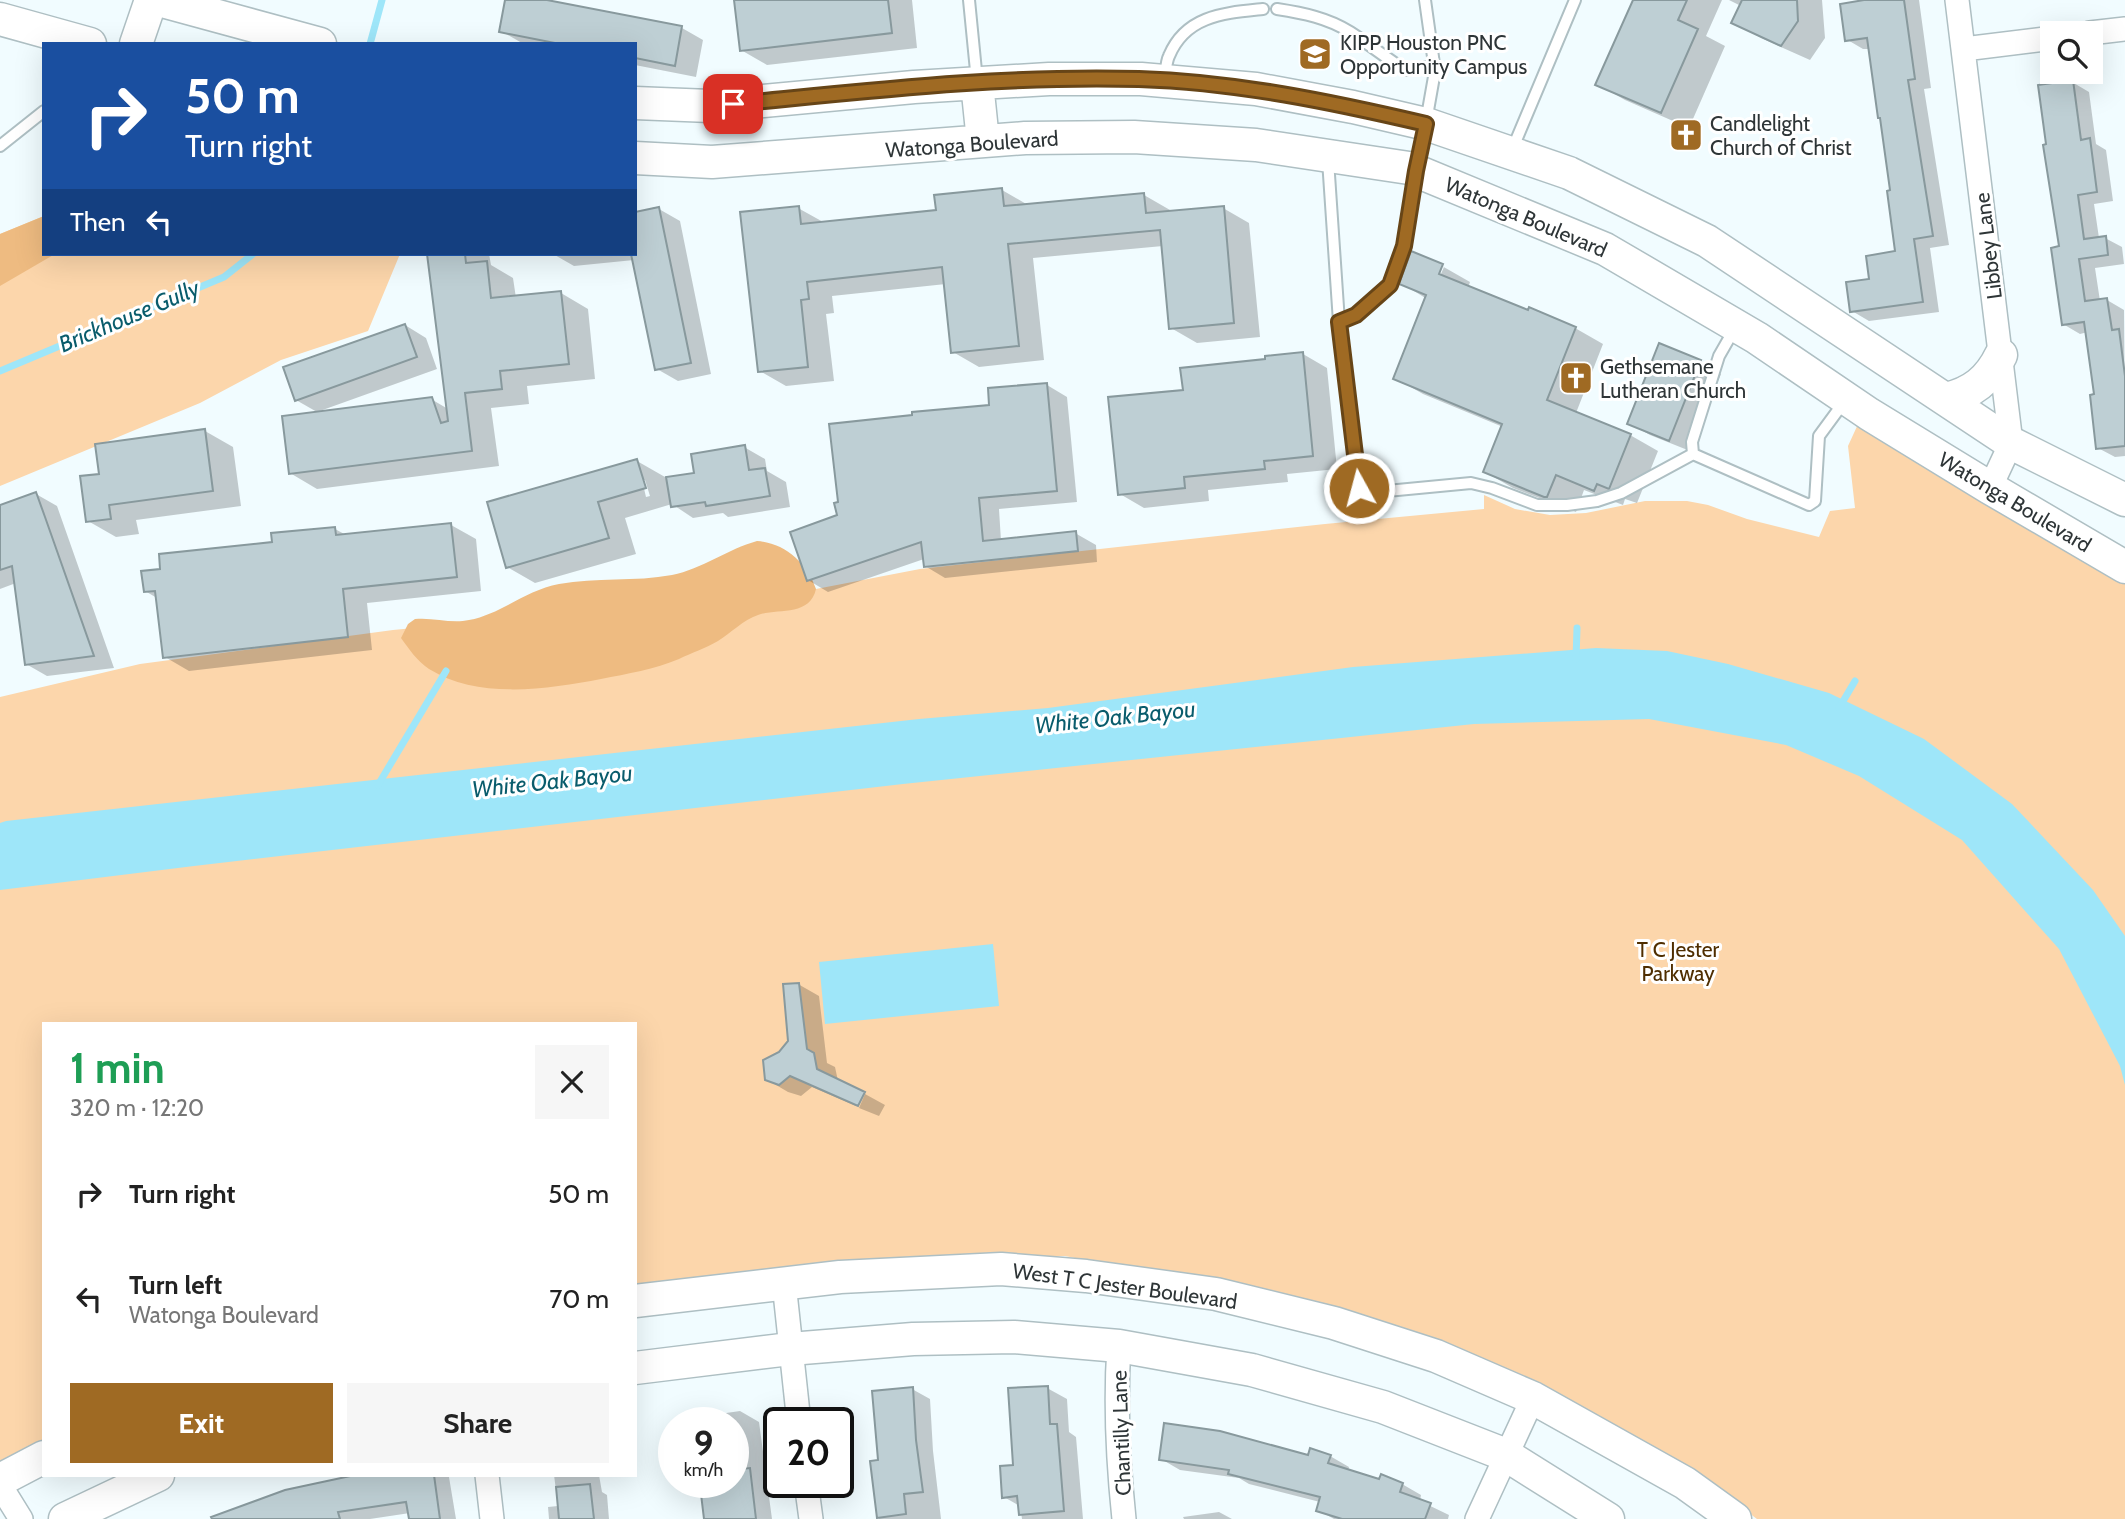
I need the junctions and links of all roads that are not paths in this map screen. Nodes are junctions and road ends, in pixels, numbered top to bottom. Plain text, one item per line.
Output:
1 (151, 0) edge
2 (159, 0) edge
3 (969, 0) edge
4 (1425, 0) edge
5 (1575, 0) edge
6 (1957, 0) edge
7 (1263, 9) dead end
8 (1277, 9) dead end
9 (0, 19) edge
10 (2125, 29) edge
11 (2103, 32) edge
12 (60, 39) edge
13 (307, 40) edge
14 (2040, 40) edge
15 (78, 42) edge
16 (137, 42) edge
17 (1964, 49) junction
18 (1434, 66) junction
19 (1165, 81) junction
20 (977, 83) junction
21 (637, 103) edge
22 (42, 113) edge
23 (1426, 124) junction
24 (983, 141) junction
25 (0, 146) edge
26 (1511, 153) junction
27 (1328, 157) junction
28 (637, 158) edge
29 (1416, 171) junction
30 (1339, 322) junction
31 (1736, 326) junction
32 (2001, 355) junction
33 (1847, 399) junction
34 (1945, 399) junction
35 (2011, 443) junction
36 (1693, 454) junction
37 (1990, 488) junction
38 (2125, 500) edge
39 (2125, 567) edge
40 (783, 1283) junction
41 (637, 1301) edge
42 (1119, 1346) junction
43 (790, 1349) junction
44 (637, 1368) edge
45 (1533, 1398) junction
46 (797, 1407) edge
47 (1506, 1455) junction
48 (42, 1458) edge
49 (154, 1477) edge
50 (487, 1477) edge
51 (0, 1482) edge
52 (808, 1498) edge
53 (21, 1519) edge
54 (65, 1519) edge
55 (492, 1519) edge
56 (811, 1519) edge
57 (1124, 1519) edge
58 (1477, 1519) edge
59 (1608, 1519) edge
60 (1735, 1519) edge

1 - 16 main road
2 - 13 main road
3 - 20 lane
4 - 18 lane
5 - 26 lane
6 - 17 street, Libbey Lane
7 - 19 lane
8 - 18 lane
9 - 12 main road
10 - 11 street
12 - 15 main road
14 - 17 street
17 - 32 street, Libbey Lane
18 - 23 lane
19 - 20 main road
19 - 23 main road
20 - 21 main road
20 - 24 main road
22 - 25 lane
23 - 26 main road
23 - 29 lane
24 - 27 main road, Watonga Boulevard
24 - 28 main road, Watonga Boulevard
26 - 34 main road
27 - 29 main road, Watonga Boulevard
27 - 30 lane
29 - 30 lane
29 - 31 main road, Watonga Boulevard
30 - 36 lane
31 - 33 main road, Watonga Boulevard
31 - 36 lane
32 - 34 main road
32 - 35 street, Libbey Lane
33 - 36 lane
33 - 37 main road, Watonga Boulevard
34 - 35 main road
35 - 37 street
35 - 38 main road
37 - 39 main road, Watonga Boulevard
40 - 41 main road, West T C Jester Boulevard
40 - 43 street
40 - 45 main road, West T C Jester Boulevard
42 - 43 main road
42 - 47 main road
42 - 57 street, Chantilly Lane
43 - 44 main road
43 - 46 street
45 - 47 street
45 - 60 main road, West T C Jester Boulevard
47 - 58 street
47 - 59 main road
48 - 51 main road
49 - 54 main road
50 - 55 street
51 - 53 street
52 - 56 street

